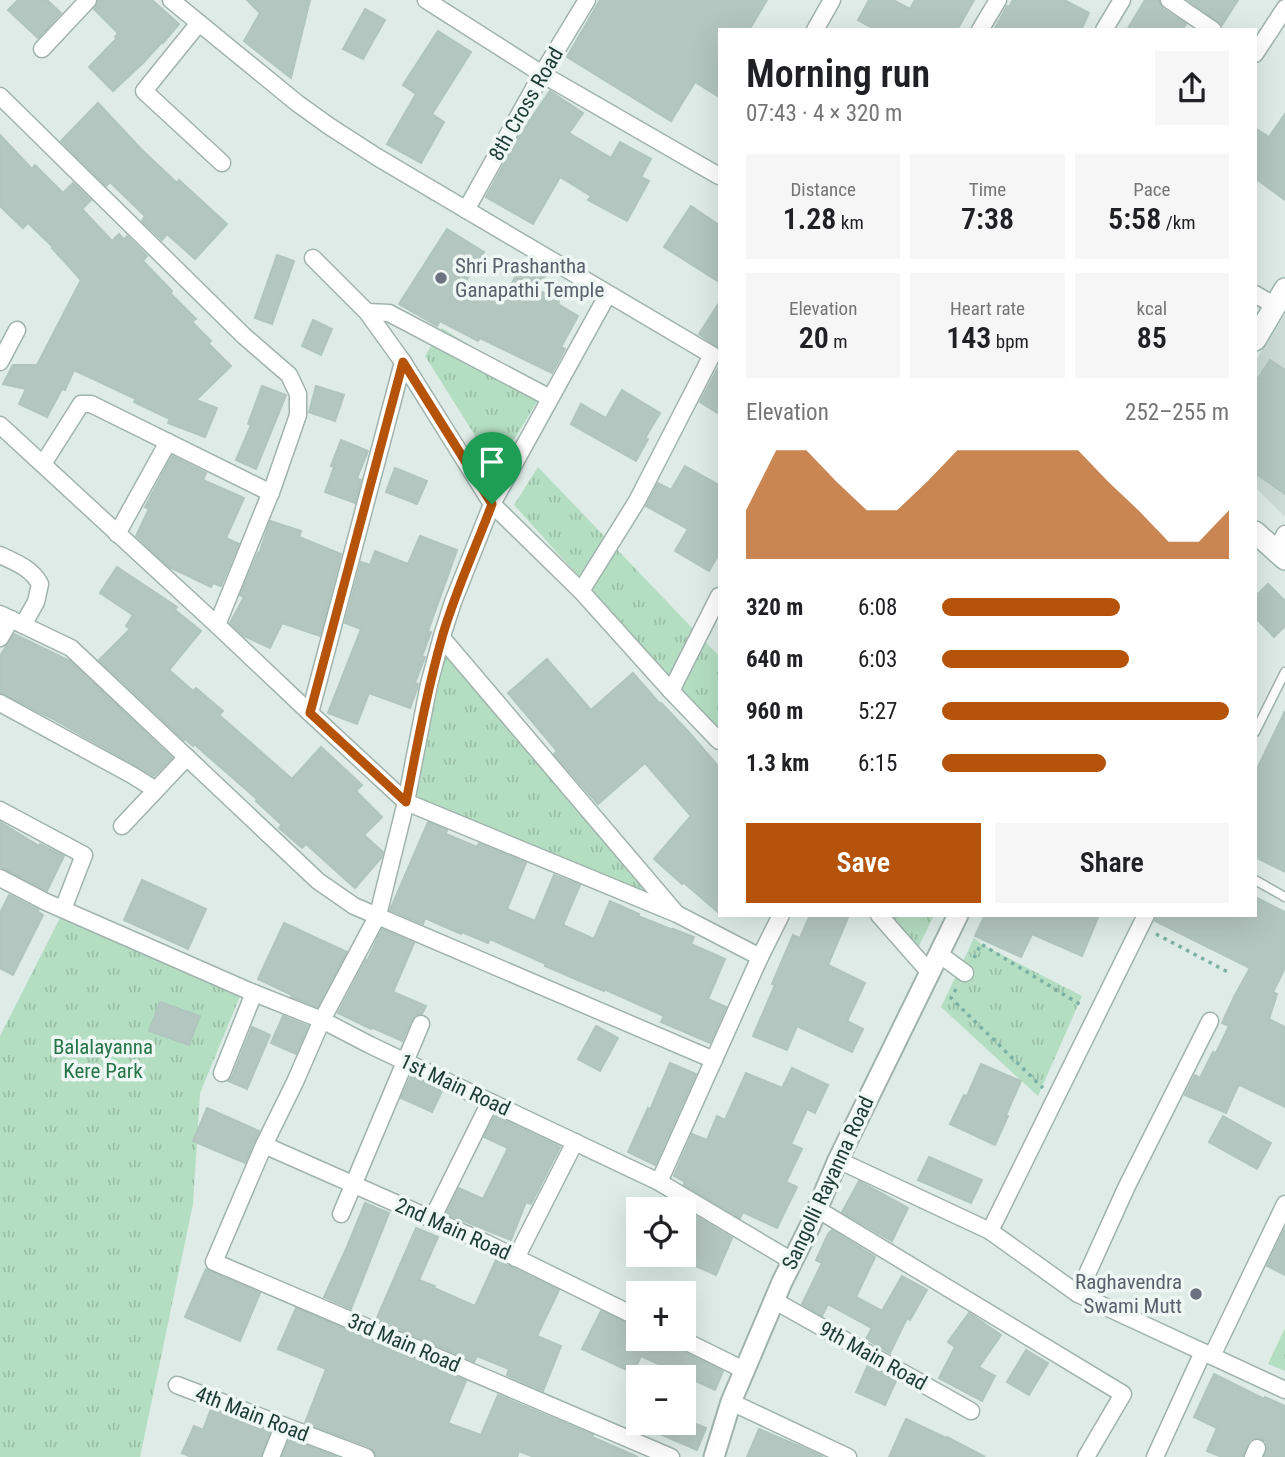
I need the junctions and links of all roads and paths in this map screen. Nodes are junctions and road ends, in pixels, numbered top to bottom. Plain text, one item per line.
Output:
1 (88, 0) edge
2 (170, 0) edge
3 (426, 0) edge
4 (587, 0) edge
5 (832, 0) edge
6 (998, 0) edge
7 (1122, 0) edge
8 (1169, 0) edge
9 (1285, 8) edge
10 (199, 23) junction
11 (816, 28) edge
12 (981, 28) edge
13 (1105, 28) edge
14 (1210, 28) edge
15 (41, 49) dead end
16 (1257, 51) edge
17 (542, 74) junction
18 (0, 96) edge
19 (222, 163) dead end
20 (718, 175) edge
21 (466, 210) junction
22 (313, 258) dead end
23 (608, 294) junction
24 (1257, 294) edge
25 (1280, 298) edge
26 (367, 312) junction
27 (17, 331) dead end
28 (1257, 337) edge
29 (716, 357) edge
30 (0, 362) edge
31 (403, 362) junction
32 (550, 398) junction
33 (0, 425) edge
34 (168, 442) junction
35 (43, 464) junction
36 (271, 493) junction
37 (492, 504) junction
38 (1257, 533) edge
39 (117, 534) junction
40 (1282, 548) edge
41 (0, 555) edge
42 (581, 591) junction
43 (718, 598) edge
44 (11, 619) edge
45 (217, 625) junction
46 (0, 638) edge
47 (442, 638) junction
48 (1285, 672) edge
49 (671, 691) junction
50 (0, 703) edge
51 (310, 713) junction
52 (1257, 728) edge
53 (718, 740) edge
54 (187, 757) junction
55 (156, 790) junction
56 (406, 802) junction
57 (0, 810) edge
58 (121, 826) dead end
59 (0, 878) edge
60 (1257, 881) edge
61 (1285, 897) edge
62 (64, 909) junction
63 (677, 914) junction
64 (378, 915) junction
65 (780, 917) edge
66 (880, 917) edge
67 (957, 917) edge
68 (1144, 920) edge
69 (939, 954) junction
70 (760, 957) junction
71 (1228, 972) dead end
72 (930, 973) junction
73 (965, 973) junction
74 (251, 992) junction
75 (1084, 1007) dead end
76 (322, 1020) junction
77 (1210, 1021) dead end
78 (421, 1024) dead end
79 (714, 1060) junction
80 (406, 1061) junction
81 (222, 1073) dead end
82 (1044, 1090) dead end
83 (490, 1101) junction
84 (575, 1142) junction
85 (264, 1145) junction
86 (838, 1160) junction
87 (659, 1182) junction
88 (354, 1184) junction
89 (1285, 1204) edge
90 (817, 1209) junction
91 (341, 1214) dead end
92 (432, 1219) junction
93 (990, 1231) junction
94 (516, 1258) junction
95 (792, 1261) junction
96 (1078, 1294) junction
97 (775, 1301) junction
98 (626, 1312) edge
99 (696, 1346) edge
100 (1207, 1354) junction
101 (744, 1370) junction
102 (177, 1385) dead end
103 (1285, 1390) edge
104 (731, 1402) junction
105 (971, 1411) dead end
106 (283, 1427) junction
107 (271, 1457) edge
108 (366, 1457) edge
109 (671, 1457) edge
110 (714, 1457) edge
111 (848, 1457) edge
112 (1086, 1457) edge
113 (1155, 1457) edge

1 - 15 street
2 - 10 street
3 - 17 street
4 - 17 street, 8th Cross Road
5 - 11 street
6 - 12 street
7 - 13 street
8 - 14 street
9 - 16 street
10 - 19 street
10 - 21 street
17 - 20 street
17 - 21 street, 8th Cross Road
18 - 36 street
21 - 23 street
22 - 26 street
23 - 29 street
23 - 32 street
24 - 25 street
25 - 28 main road
26 - 31 street
26 - 32 street
27 - 30 street
29 - 42 street
31 - 37 street
31 - 51 street
32 - 37 street
33 - 35 street
34 - 35 street
34 - 36 street
34 - 39 street
35 - 39 street
36 - 45 street
37 - 42 street
37 - 47 street
38 - 40 main road
39 - 45 street
41 - 44 street
42 - 49 street
43 - 49 street
44 - 46 street
44 - 54 street
45 - 51 street
47 - 56 street
47 - 63 street
48 - 52 lane
49 - 53 street
50 - 55 street
51 - 56 street
54 - 55 street
54 - 64 street
55 - 58 street
56 - 63 street
56 - 64 street
57 - 62 street
59 - 62 street, 1st Main Road
60 - 61 lane
62 - 74 street, 1st Main Road
63 - 70 street
64 - 76 street
64 - 79 street
65 - 70 street
66 - 72 street
67 - 69 street, Sangolli Rayanna Road
68 - 71 path
68 - 93 street
69 - 72 street, Sangolli Rayanna Road
69 - 73 street
70 - 79 street
72 - 86 street, Sangolli Rayanna Road
73 - 75 path
73 - 82 path
74 - 76 street, 1st Main Road
74 - 81 street
76 - 80 street, 1st Main Road
76 - 85 street
77 - 96 street
78 - 80 street
79 - 87 street
80 - 83 street, 1st Main Road
80 - 88 street
83 - 84 street, 1st Main Road
83 - 92 street
84 - 87 street, 1st Main Road
84 - 94 street
85 - 88 street, 2nd Main Road
85 - 109 street, 3rd Main Road
86 - 90 street, Sangolli Rayanna Road
86 - 93 street
87 - 95 street, 1st Main Road
88 - 91 street
88 - 92 street, 2nd Main Road
89 - 100 street
90 - 95 street, Sangolli Rayanna Road
90 - 112 street
92 - 94 street, 2nd Main Road
93 - 96 street
94 - 98 street, 2nd Main Road
95 - 97 street, Sangolli Rayanna Road
96 - 100 street
97 - 101 street, Sangolli Rayanna Road
97 - 105 street, 9th Main Road
99 - 101 street
100 - 103 street
100 - 113 street
101 - 104 street, Sangolli Rayanna Road
102 - 106 street, 4th Main Road
104 - 110 street, Sangolli Rayanna Road
104 - 111 street
106 - 107 street
106 - 108 street, 4th Main Road

